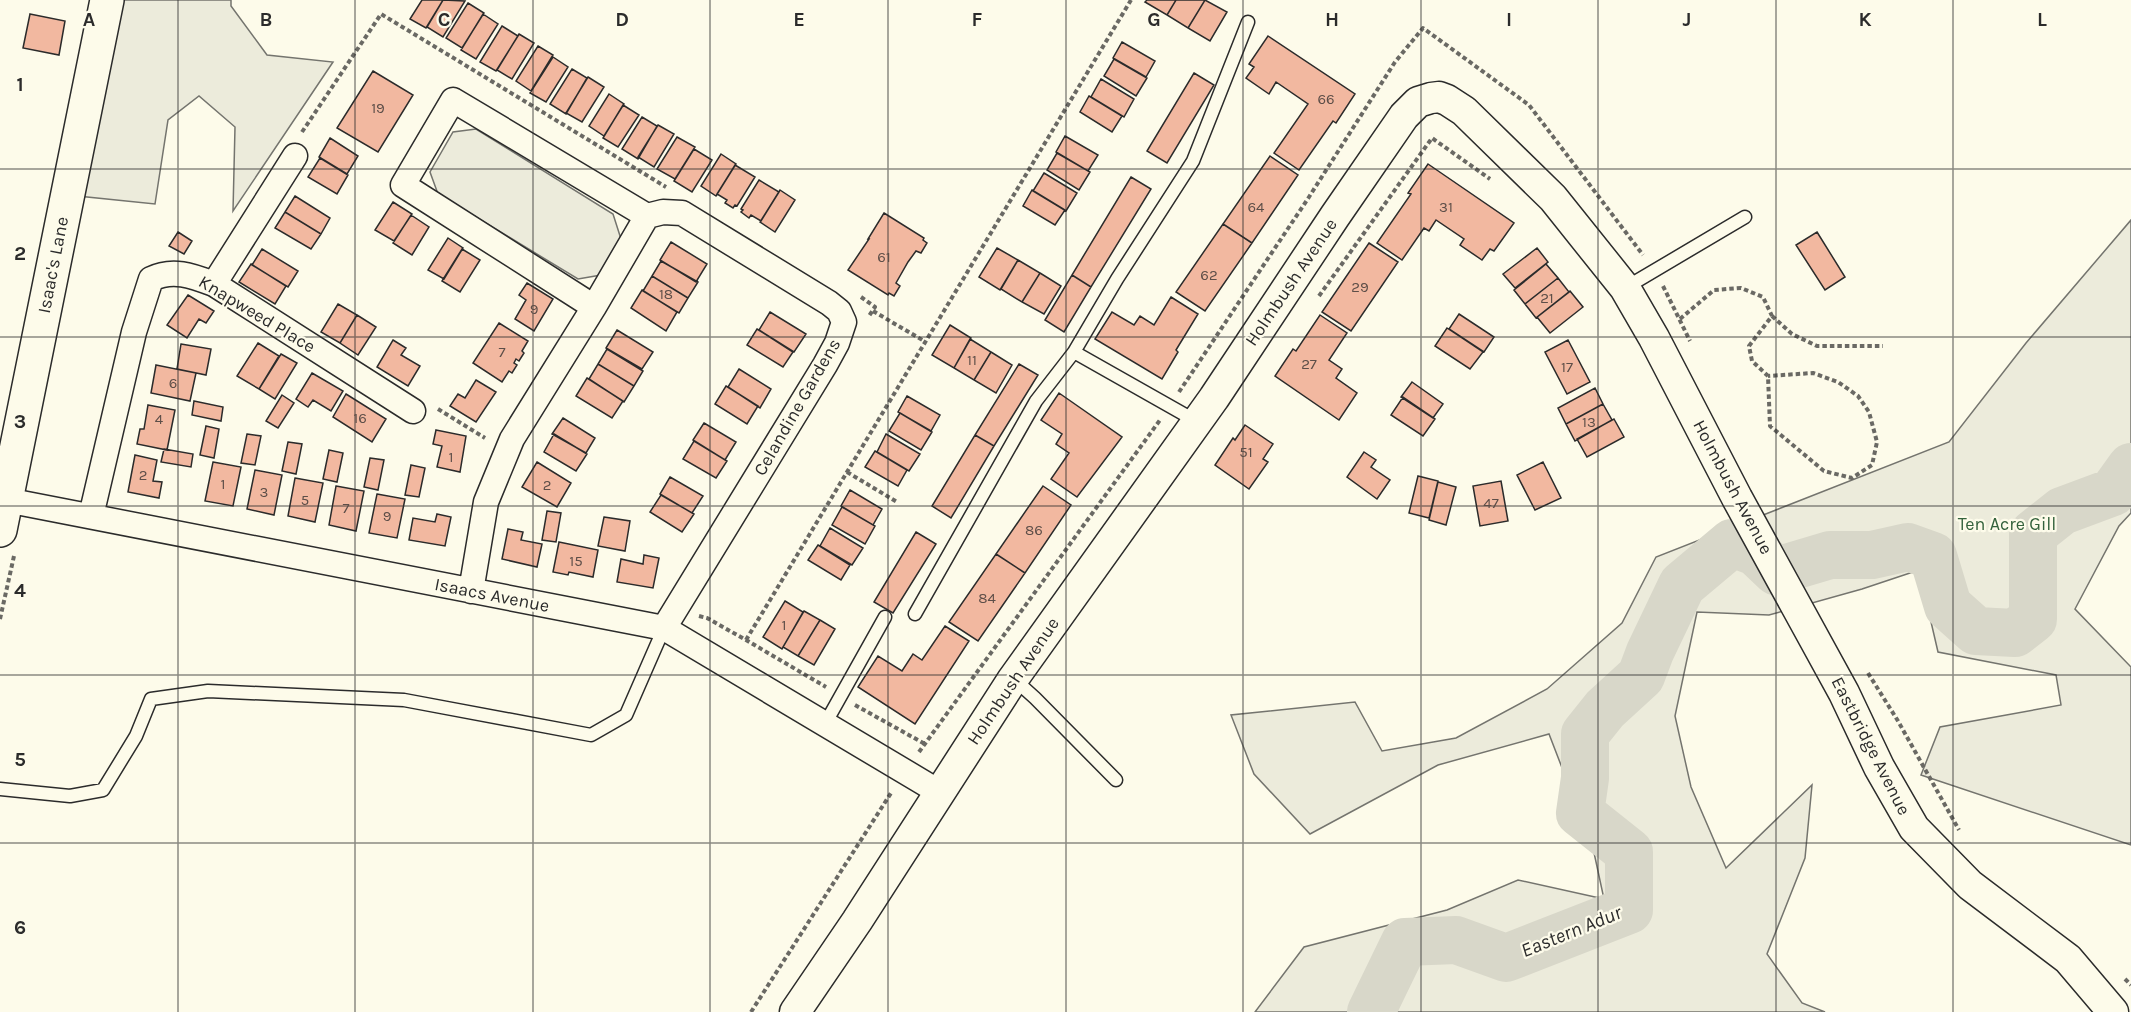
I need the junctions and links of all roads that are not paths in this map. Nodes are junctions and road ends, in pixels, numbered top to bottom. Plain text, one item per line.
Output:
1 (107, 0) edge
2 (1248, 22) dead end
3 (295, 156) dead end
4 (647, 216) junction
5 (1745, 217) dead end
6 (214, 284) junction
7 (1625, 288) junction
8 (594, 307) junction
9 (1074, 352) junction
10 (413, 411) road end
11 (1197, 422) junction
12 (3, 515) edge
13 (91, 516) junction
14 (471, 591) junction
15 (915, 614) dead end
16 (1801, 614) joint
17 (885, 616) dead end
18 (664, 628) junction
19 (1013, 679) junction
20 (825, 724) junction
21 (1116, 780) dead end
22 (0, 789) edge
23 (939, 792) junction
24 (795, 1012) edge
25 (2113, 1012) edge

1 - 12 main road, Isaac's Lane
2 - 9 lane
3 - 6 street
4 - 8 street
4 - 8 street
4 - 18 street, Celandine Gardens
5 - 7 lane
6 - 10 street, Knapweed Place
6 - 13 street, Knapweed Place
7 - 11 street, Holmbush Avenue
7 - 16 street, Holmbush Avenue
8 - 14 street
9 - 11 lane
9 - 15 lane
11 - 19 street, Holmbush Avenue
12 - 13 street, Isaacs Avenue
13 - 14 street, Isaacs Avenue
14 - 18 street, Isaacs Avenue
16 - 25 street, Eastbridge Avenue
17 - 20 lane
18 - 20 street, Isaacs Avenue
18 - 22 lane
19 - 21 lane
19 - 23 street, Holmbush Avenue
20 - 23 street, Isaacs Avenue
23 - 24 street, Holmbush Avenue

